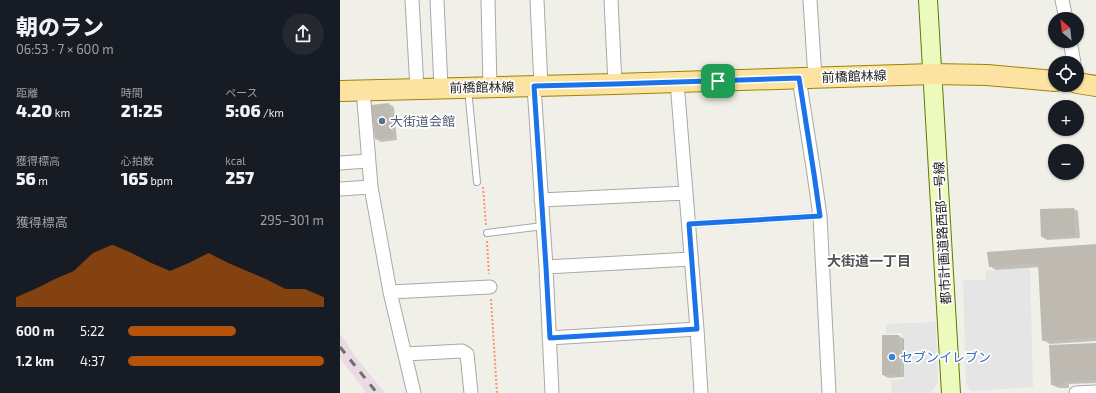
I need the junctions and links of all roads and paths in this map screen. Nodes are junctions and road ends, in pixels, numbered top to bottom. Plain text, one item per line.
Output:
1 (412, 0) edge
2 (437, 0) edge
3 (488, 0) edge
4 (537, 0) edge
5 (611, 0) edge
6 (810, 0) edge
7 (928, 0) edge
8 (1062, 0) edge
9 (1065, 12) edge
10 (933, 74) junction
11 (807, 78) junction
12 (1048, 80) edge
13 (678, 82) junction
14 (615, 84) junction
15 (538, 86) junction
16 (490, 87) junction
17 (441, 88) junction
18 (468, 88) junction
19 (417, 89) junction
20 (363, 90) junction
21 (340, 91) edge
22 (368, 161) junction
23 (340, 163) edge
24 (480, 183) joint
25 (371, 187) junction
26 (340, 189) edge
27 (686, 192) junction
28 (541, 200) junction
29 (820, 216) junction
30 (689, 224) junction
31 (543, 226) junction
32 (487, 232) junction
33 (691, 259) junction
34 (546, 267) junction
35 (490, 287) junction
36 (390, 292) junction
37 (697, 329) junction
38 (550, 338) junction
39 (405, 354) junction
40 (1096, 392) edge
41 (414, 393) edge
42 (471, 393) edge
43 (496, 393) edge
44 (552, 393) edge
45 (701, 393) edge
46 (829, 393) edge
47 (951, 393) edge
48 (1076, 393) edge

1 - 19 street
2 - 17 street
3 - 16 street
4 - 15 street
5 - 14 street
6 - 11 street
7 - 10 street, 都市計画道路西部一号線
8 - 9 street
10 - 11 main road, 前橋館林線
10 - 12 main road, 前橋館林線
10 - 47 street, 都市計画道路西部一号線
11 - 13 main road, 前橋館林線
11 - 29 street
13 - 14 main road, 前橋館林線
13 - 27 street
14 - 15 main road, 前橋館林線
15 - 16 main road, 前橋館林線
15 - 28 street
16 - 18 main road, 前橋館林線
17 - 18 main road, 前橋館林線
17 - 19 main road, 前橋館林線
18 - 24 lane
19 - 20 main road, 前橋館林線
20 - 21 main road, 前橋館林線
20 - 22 street
22 - 23 street
22 - 25 street
24 - 32 path
25 - 26 street
25 - 36 street
27 - 28 street
27 - 30 street
28 - 31 street
29 - 30 lane
29 - 46 street
30 - 33 street
31 - 32 lane
31 - 34 street
32 - 35 path
33 - 34 street
33 - 37 street
34 - 38 street
35 - 36 street
35 - 43 path
36 - 39 street
37 - 38 street
37 - 45 street
38 - 44 street
39 - 41 street
39 - 42 street
40 - 48 street

